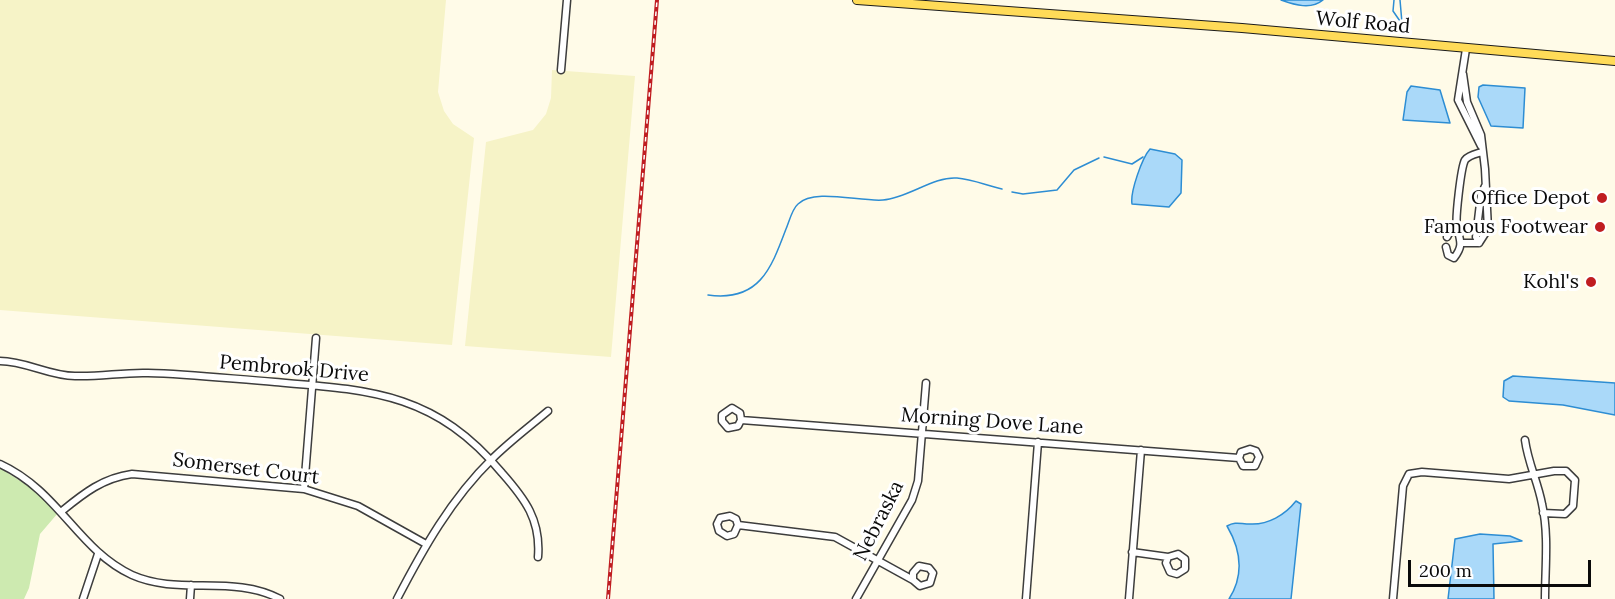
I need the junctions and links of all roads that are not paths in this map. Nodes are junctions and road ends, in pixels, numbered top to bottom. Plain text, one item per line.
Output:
1 (567, 0) edge
2 (857, 0) edge
3 (938, 3) edge
4 (1466, 50) junction
5 (1615, 61) edge
6 (561, 70) dead end
7 (1481, 149) junction
8 (1485, 186) junction
9 (1457, 228) junction
10 (1447, 237) dead end
11 (1462, 243) junction
12 (1479, 243) junction
13 (1446, 246) dead end
14 (316, 338) dead end
15 (0, 361) edge
16 (926, 383) dead end
17 (312, 385) junction
18 (548, 411) dead end
19 (741, 420) dead end
20 (922, 433) junction
21 (1525, 440) dead end
22 (1038, 442) junction
23 (1141, 450) junction
24 (1239, 458) dead end
25 (491, 460) junction
26 (0, 464) edge
27 (1533, 476) junction
28 (304, 489) junction
29 (62, 511) junction
30 (1544, 513) junction
31 (738, 525) dead end
32 (426, 544) junction
33 (1132, 552) junction
34 (98, 554) junction
35 (538, 557) dead end
36 (1168, 557) dead end
37 (878, 560) junction
38 (913, 580) dead end
39 (191, 585) junction
40 (83, 599) edge
41 (190, 599) edge
42 (280, 599) edge
43 (397, 599) edge
44 (856, 599) edge
45 (1026, 599) edge
46 (1129, 599) edge
47 (1393, 599) edge
48 (1545, 599) edge

1 - 6 street
2 - 3 main road, Wolf Road
3 - 4 main road, Wolf Road
4 - 5 main road, Wolf Road
4 - 7 street
7 - 8 street
7 - 9 street
8 - 12 street
8 - 12 street
9 - 10 street
9 - 11 street
11 - 12 street
11 - 13 street
14 - 17 street
15 - 17 street, Pembrook Drive
16 - 20 street, Nebraska
17 - 25 street, Pembrook Drive
17 - 28 street
18 - 25 street
19 - 20 street, Morning Dove Lane
20 - 22 street, Morning Dove Lane
20 - 37 street, Nebraska
21 - 27 street
22 - 23 street, Morning Dove Lane
22 - 45 street
23 - 24 street, Morning Dove Lane
23 - 33 street
25 - 32 street
25 - 35 street, Pembrook Drive
26 - 29 street
27 - 30 street
27 - 30 street
27 - 47 street
28 - 29 street, Somerset Court
28 - 32 street, Somerset Court
29 - 34 street
30 - 48 street
31 - 37 street
32 - 43 street
33 - 36 street
33 - 46 street
34 - 39 street
34 - 40 street
37 - 38 street
37 - 44 street, Nebraska
39 - 41 street
39 - 42 street

